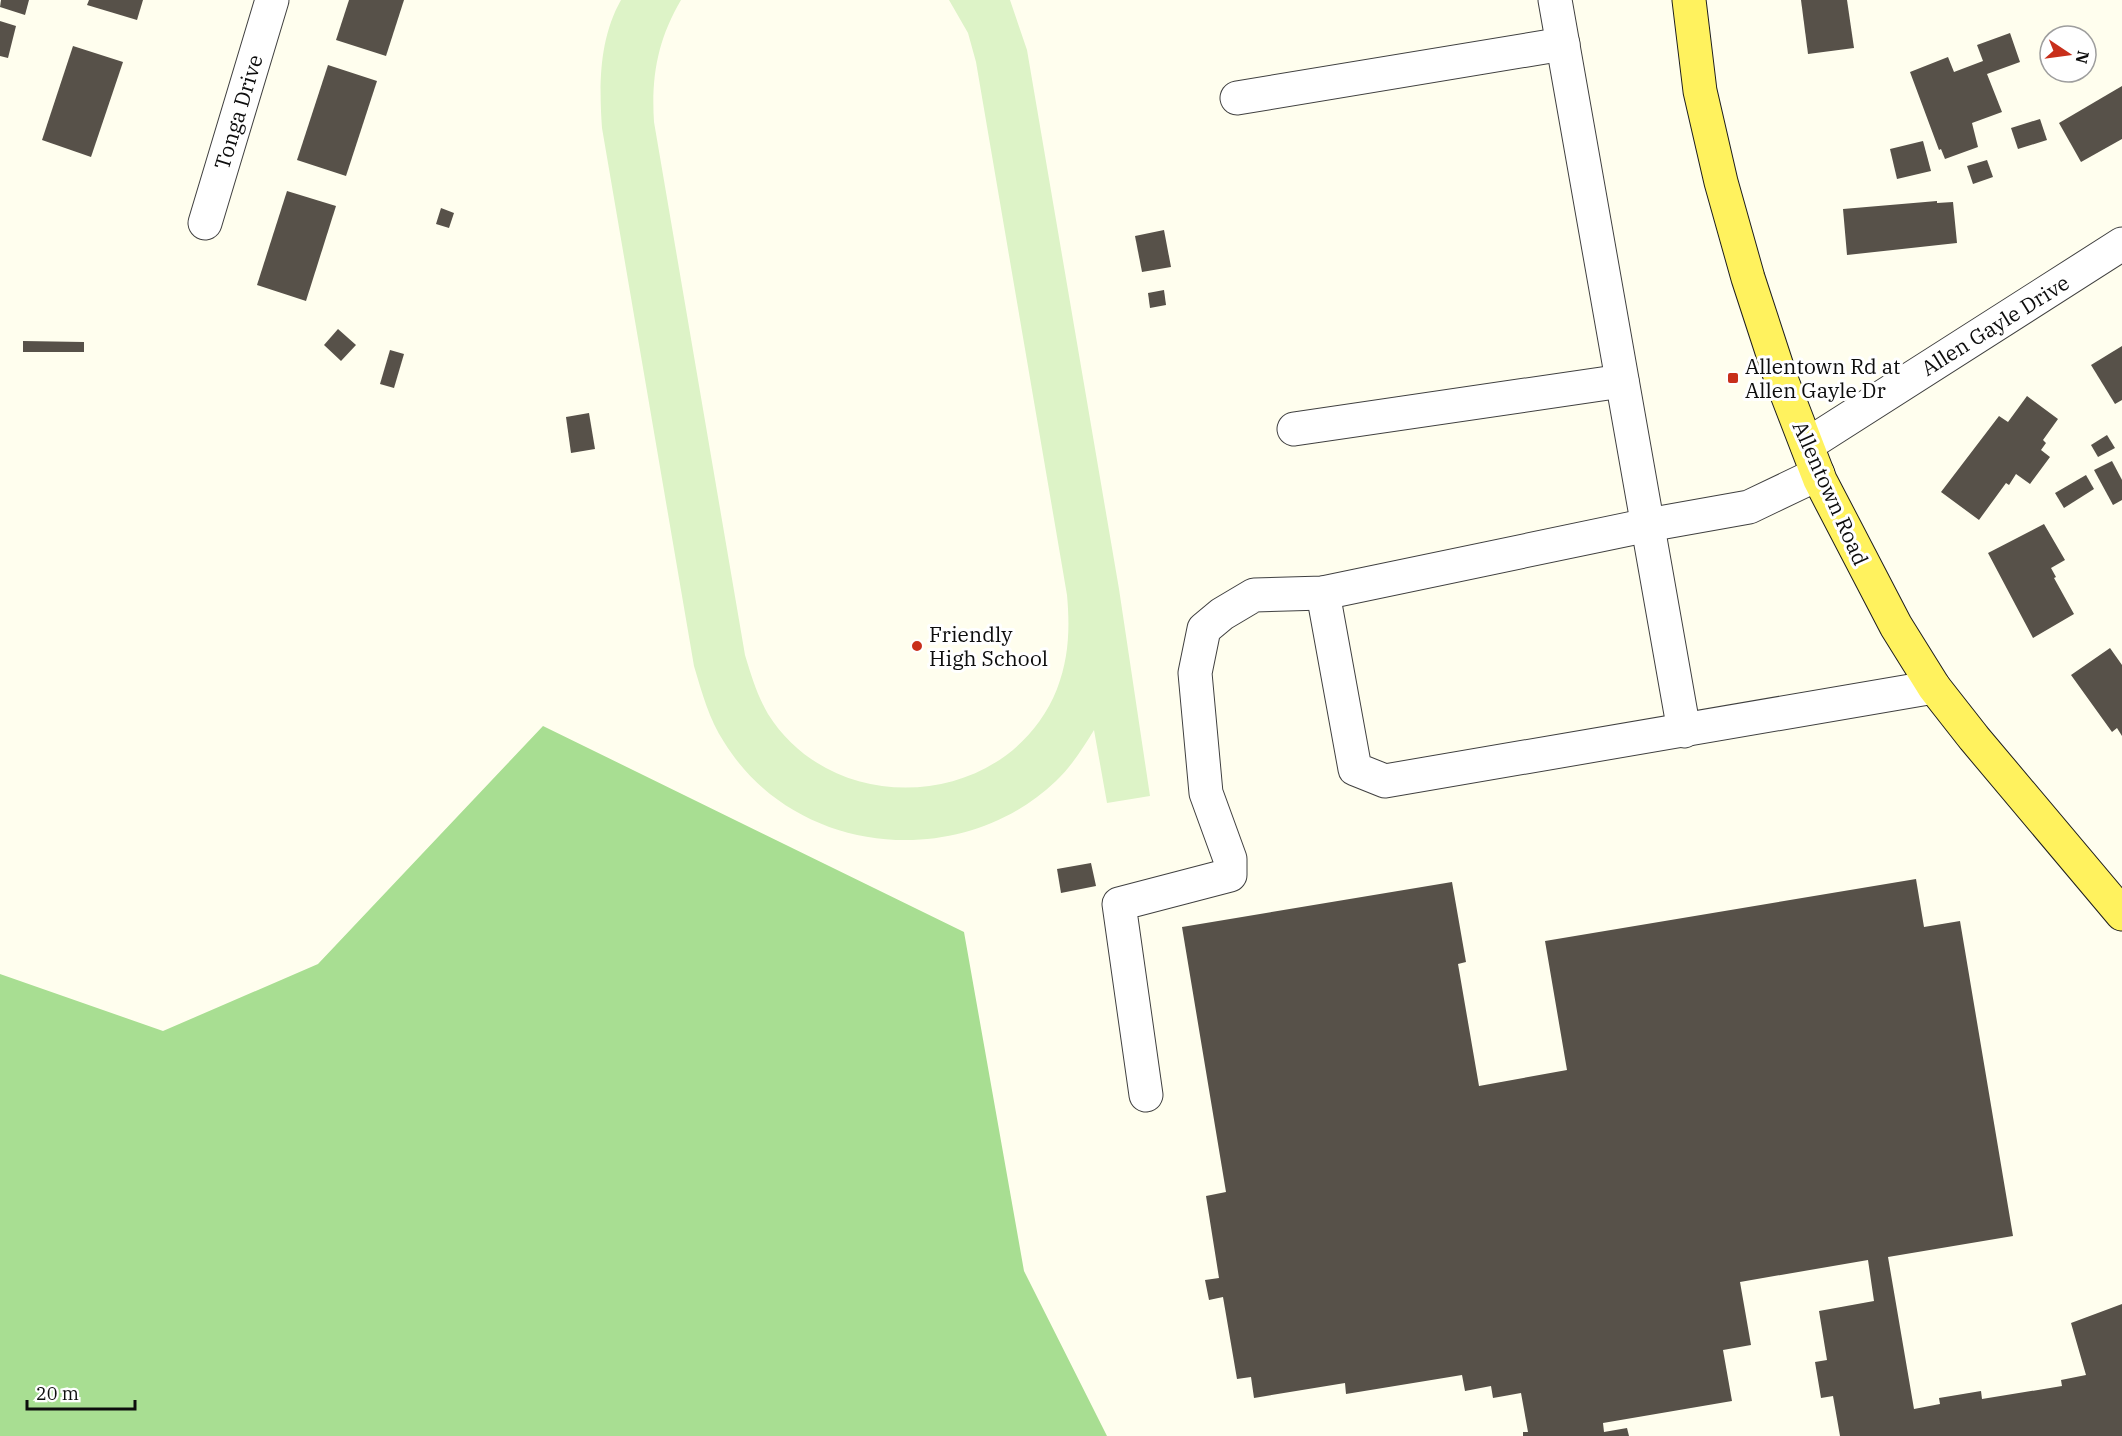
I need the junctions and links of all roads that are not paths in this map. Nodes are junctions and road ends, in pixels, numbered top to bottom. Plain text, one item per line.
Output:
1 (272, 0) edge
2 (1555, 0) edge
3 (1689, 0) edge
4 (1563, 44) junction
5 (1237, 98) dead end
6 (205, 223) dead end
7 (2122, 244) edge
8 (1622, 381) junction
9 (1294, 429) dead end
10 (1812, 459) junction
11 (1648, 525) junction
12 (1323, 593) junction
13 (1934, 687) junction
14 (1684, 731) junction
15 (2122, 914) edge
16 (1146, 1095) dead end

1 - 6 street, Tonga Drive
2 - 4 street
3 - 10 main road, Allentown Road
4 - 5 street
4 - 8 street
7 - 10 street, Allen Gayle Drive
8 - 9 street
8 - 11 street
10 - 11 street, Allen Gayle Drive
10 - 13 main road, Allentown Road
11 - 12 street, Allen Gayle Drive
11 - 14 street
12 - 14 street
12 - 16 street, Allen Gayle Drive
13 - 14 street
13 - 15 main road, Allentown Road

